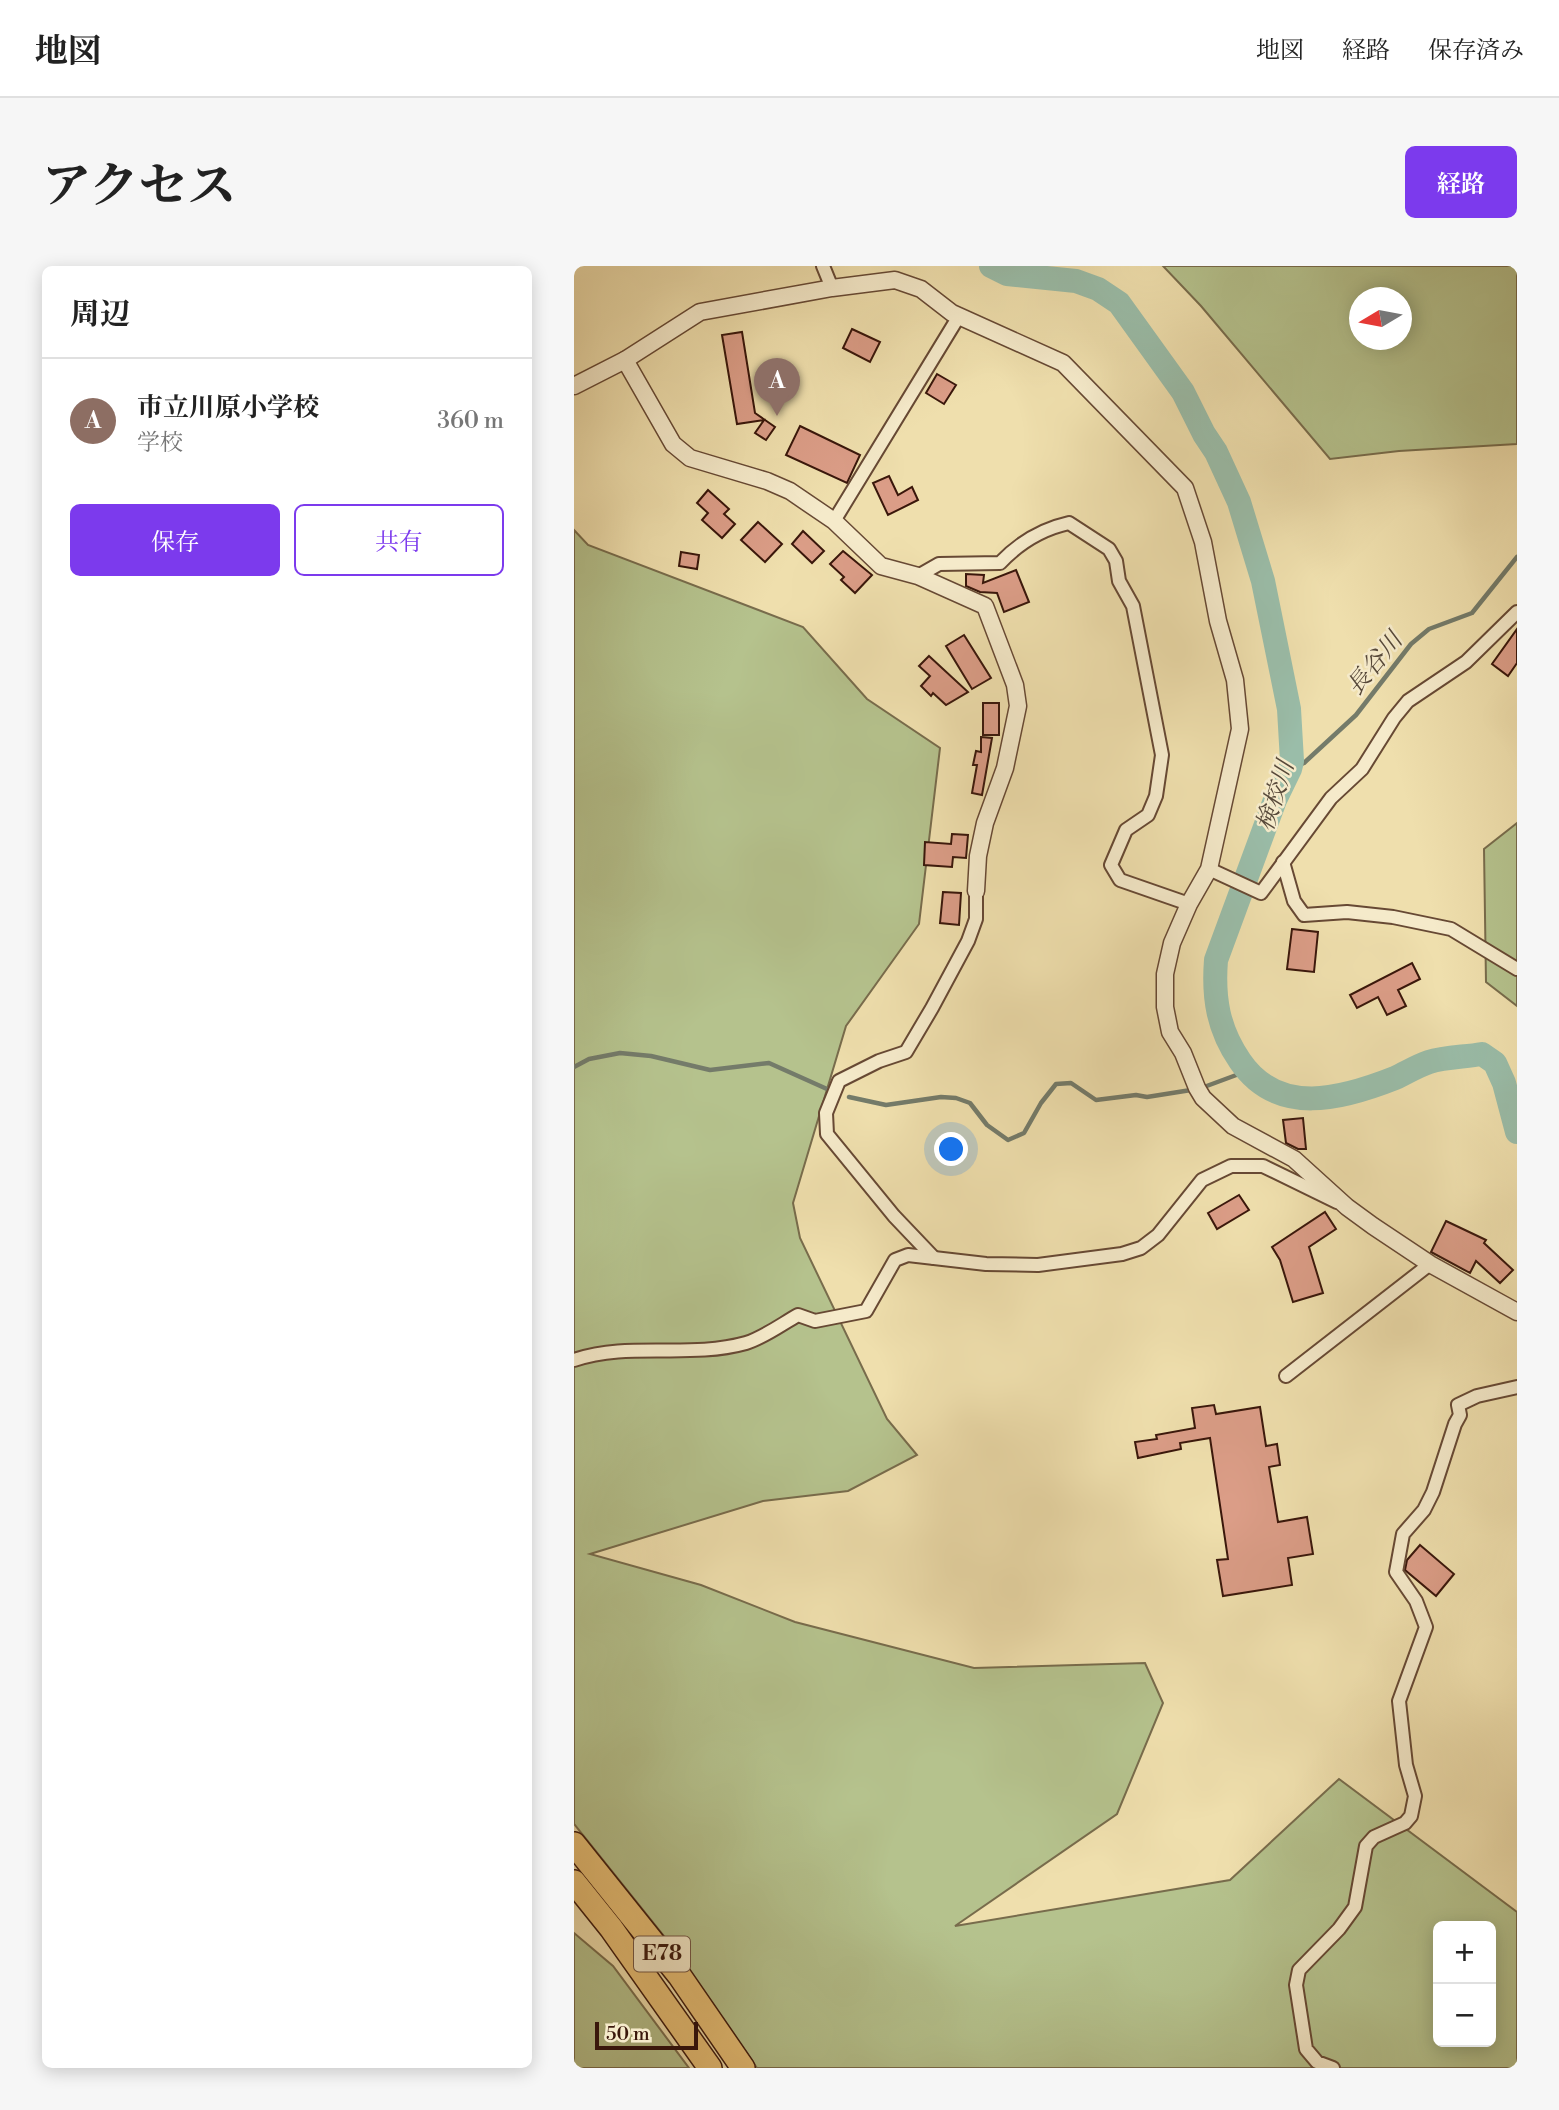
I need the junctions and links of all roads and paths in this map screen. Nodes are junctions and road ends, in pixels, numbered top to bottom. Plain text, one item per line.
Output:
1 (823, 266) edge
2 (832, 288) junction
3 (959, 316) junction
4 (625, 360) junction
5 (574, 386) edge
6 (834, 521) junction
7 (918, 576) junction
8 (1517, 612) edge
9 (1283, 862) junction
10 (1209, 869) junction
11 (976, 891) joint
12 (1189, 904) junction
13 (1517, 969) edge
14 (1347, 1207) junction
15 (934, 1258) junction
16 (1430, 1264) junction
17 (1517, 1311) edge
18 (574, 1360) edge
19 (1286, 1376) dead end
20 (1517, 1387) edge
21 (574, 1844) edge
22 (574, 1882) edge
23 (710, 2068) edge
24 (743, 2068) edge
25 (1333, 2068) edge

1 - 2 street
2 - 3 street
2 - 4 street
3 - 6 street
3 - 10 street
4 - 5 street
4 - 6 street
6 - 7 street
7 - 11 street
7 - 12 street
8 - 9 street
9 - 10 street
9 - 13 street
10 - 12 street
11 - 15 street
12 - 14 street
14 - 15 street
14 - 16 street
15 - 18 street
16 - 17 street
16 - 19 street
20 - 25 street
21 - 24 highway, E78
22 - 23 highway, E78

